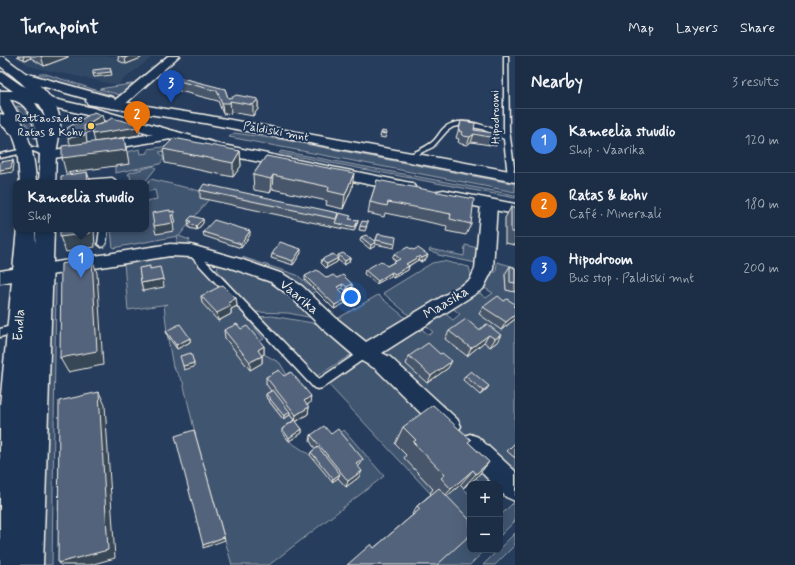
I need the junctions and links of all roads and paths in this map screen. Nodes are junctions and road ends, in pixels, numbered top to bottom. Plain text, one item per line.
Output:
1 (174, 56) edge
2 (506, 56) edge
3 (0, 60) edge
4 (0, 76) edge
5 (19, 87) junction
6 (0, 88) edge
7 (0, 95) edge
8 (40, 95) junction
9 (118, 104) junction
10 (88, 111) junction
11 (0, 118) edge
12 (247, 126) junction
13 (53, 130) junction
14 (21, 134) junction
15 (172, 135) junction
16 (506, 138) junction
17 (221, 149) junction
18 (26, 150) junction
19 (48, 155) junction
20 (0, 156) edge
21 (408, 157) junction
22 (513, 176) edge
23 (28, 180) edge
24 (47, 180) edge
25 (489, 204) junction
26 (515, 209) edge
27 (26, 232) edge
28 (43, 232) edge
29 (104, 232) edge
30 (102, 244) dead end
31 (191, 251) junction
32 (22, 273) edge
33 (23, 330) edge
34 (374, 358) junction
35 (14, 475) edge
36 (515, 488) edge
37 (1, 565) edge
38 (27, 565) edge

1 - 9 street
2 - 16 lane, Hipodroomi
3 - 5 main road
4 - 5 main road
5 - 6 main road
5 - 7 main road, Paldiski mnt
5 - 8 main road, Paldiski mnt
5 - 8 main road
5 - 9 main road
5 - 19 main road
7 - 14 main road
8 - 9 main road, Paldiski mnt
8 - 10 main road, Paldiski mnt
8 - 13 main road
9 - 12 main road, Paldiski mnt
10 - 13 main road
10 - 15 main road, Paldiski mnt
11 - 14 main road
12 - 17 main road
12 - 21 main road, Paldiski mnt
13 - 19 main road
14 - 18 main road
15 - 17 main road, Paldiski mnt
15 - 19 street
16 - 21 lane
16 - 22 lane, Hipodroomi
17 - 25 main road, Paldiski mnt
18 - 19 lane
18 - 20 lane
18 - 23 main road
19 - 24 main road
21 - 22 main road, Paldiski mnt
25 - 26 main road, Paldiski mnt
25 - 34 street, Maasika
27 - 32 main road, Endla
28 - 32 main road, Endla
29 - 30 lane
31 - 32 street, Vaarika
31 - 34 street, Vaarika
31 - 34 lane
32 - 33 main road, Endla
33 - 35 main road, Endla
34 - 36 street, Vaarika
35 - 37 main road, Endla
35 - 38 main road, Endla

